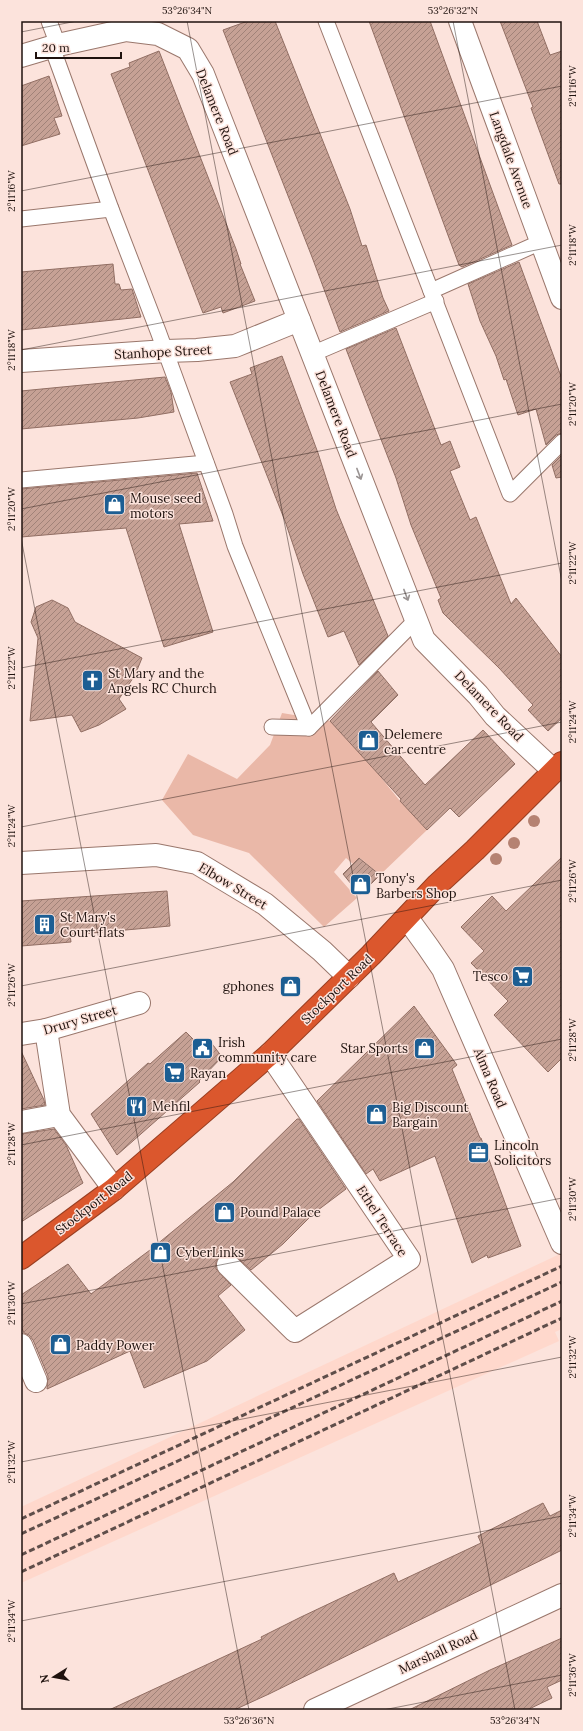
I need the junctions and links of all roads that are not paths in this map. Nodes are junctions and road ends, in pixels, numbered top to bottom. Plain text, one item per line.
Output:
1 (49, 21) edge
2 (326, 21) edge
3 (460, 21) edge
4 (55, 46) junction
5 (21, 56) edge
6 (111, 209) junction
7 (21, 219) edge
8 (541, 242) junction
9 (434, 296) junction
10 (562, 298) edge
11 (300, 320) junction
12 (166, 351) junction
13 (312, 354) junction
14 (21, 361) edge
15 (562, 442) edge
16 (206, 463) junction
17 (21, 480) edge
18 (416, 620) junction
19 (272, 727) dead end
20 (309, 728) junction
21 (558, 767) edge
22 (21, 863) edge
23 (407, 918) junction
24 (348, 977) junction
25 (139, 1003) dead end
26 (46, 1030) junction
27 (21, 1034) edge
28 (270, 1054) junction
29 (59, 1115) junction
30 (21, 1122) edge
31 (114, 1189) junction
32 (562, 1243) edge
33 (21, 1258) edge
34 (228, 1265) dead end
35 (21, 1345) edge
36 (36, 1381) dead end
37 (562, 1595) edge
38 (315, 1710) edge

1 - 4 lane
2 - 9 lane
3 - 8 street, Langdale Avenue
4 - 5 street, Delamere Road
4 - 6 lane
4 - 11 street, Delamere Road
6 - 7 lane
6 - 12 lane
8 - 9 lane
8 - 10 street, Langdale Avenue
9 - 13 lane
9 - 15 lane
11 - 12 street, Stanhope Street
11 - 13 street, Delamere Road
12 - 14 street, Stanhope Street
12 - 16 lane
13 -> 18 street, Delamere Road
16 - 17 lane
16 - 20 lane
18 - 20 lane
18 - 21 street, Delamere Road
19 - 20 lane
21 - 23 highway, Stockport Road
22 - 24 street, Elbow Street
23 - 24 highway, Stockport Road
23 - 32 street, Alma Road
24 - 28 highway, Stockport Road
25 - 26 street, Drury Street
26 - 27 street, Drury Street
26 - 29 street
28 - 31 highway, Stockport Road
28 - 34 street, Ethel Terrace
29 - 30 street
29 - 31 street
31 - 33 highway, Stockport Road
35 - 36 street
37 - 38 street, Marshall Road

